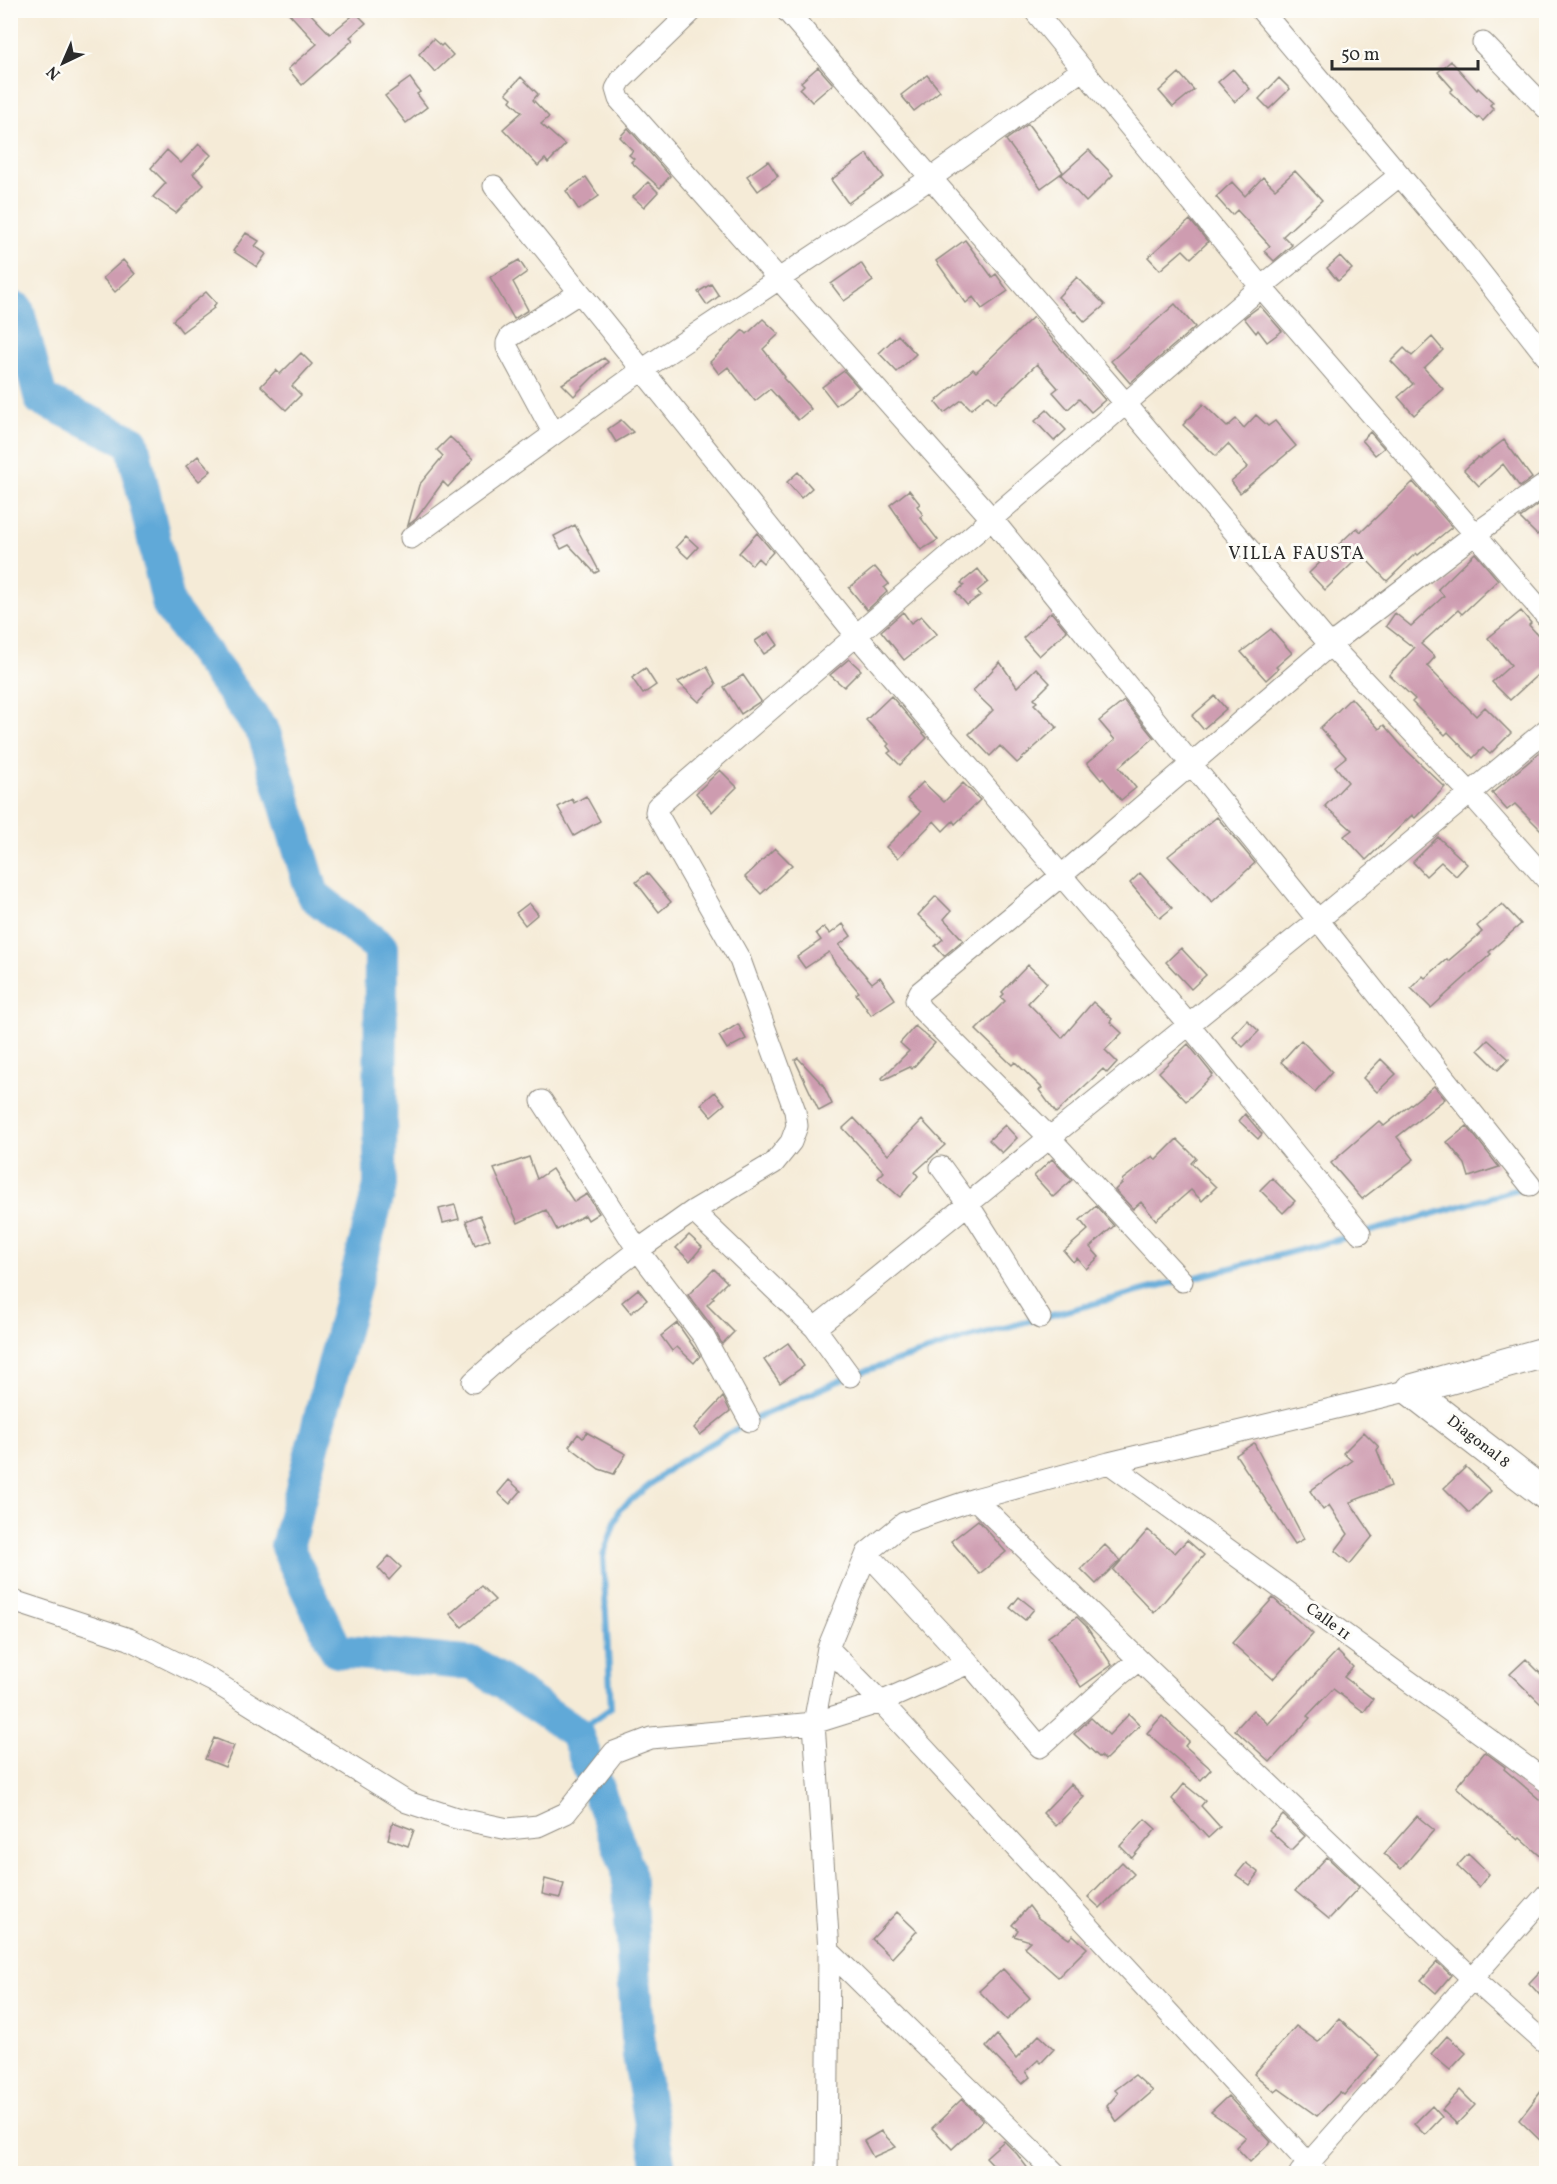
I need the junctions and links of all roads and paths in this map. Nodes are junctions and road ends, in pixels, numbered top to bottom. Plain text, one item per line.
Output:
1 (693, 10) edge
2 (786, 10) edge
3 (1034, 10) edge
4 (1261, 10) edge
5 (1483, 43) dead end
6 (1082, 70) junction
7 (1546, 108) edge
8 (1400, 175) junction
9 (931, 178) junction
10 (494, 186) dead end
11 (780, 279) junction
12 (1261, 287) junction
13 (579, 293) junction
14 (1546, 356) edge
15 (642, 370) junction
16 (1126, 404) junction
17 (554, 434) junction
18 (1546, 484) edge
19 (992, 519) junction
20 (1475, 534) junction
21 (411, 538) dead end
22 (1546, 616) edge
23 (857, 636) junction
24 (1330, 645) junction
25 (1546, 730) edge
26 (1191, 763) junction
27 (1470, 793) junction
28 (1062, 875) junction
29 (1546, 879) edge
30 (1318, 920) junction
31 (1189, 1025) junction
32 (542, 1101) dead end
33 (1050, 1138) junction
34 (941, 1167) dead end
35 (1530, 1185) dead end
36 (968, 1204) junction
37 (693, 1211) junction
38 (1360, 1233) dead end
39 (638, 1250) junction
40 (1182, 1281) dead end
41 (1040, 1318) dead end
42 (815, 1328) junction
43 (1546, 1352) edge
44 (850, 1376) dead end
45 (474, 1382) dead end
46 (1410, 1390) junction
47 (750, 1421) dead end
48 (1109, 1463) junction
49 (1546, 1495) edge
50 (975, 1499) junction
51 (867, 1553) junction
52 (10, 1600) edge
53 (828, 1647) junction
54 (1139, 1660) junction
55 (969, 1664) junction
56 (881, 1702) junction
57 (814, 1723) junction
58 (1546, 1781) edge
59 (1546, 1894) edge
60 (829, 1951) junction
61 (1472, 1978) junction
62 (1546, 2044) edge
63 (1309, 2170) edge
64 (827, 2174) edge
65 (1056, 2174) edge

1 - 11 street
2 - 9 street
3 - 6 street
4 - 8 street
5 - 7 street
6 - 9 street
6 - 12 street
8 - 12 street
8 - 14 street
9 - 11 street
9 - 16 street
10 - 13 street
11 - 15 street
11 - 19 street
12 - 16 street
12 - 20 street
13 - 15 street
13 - 17 street
15 - 17 street
15 - 23 street
16 - 19 street
16 - 24 street
17 - 21 street
18 - 20 street
19 - 23 street
19 - 26 street
20 - 22 street
20 - 24 street
23 - 28 street
23 - 37 street
24 - 26 street
24 - 27 street
25 - 27 street
26 - 28 street
26 - 30 street
27 - 29 street
27 - 30 street
28 - 31 street
28 - 33 street
30 - 31 street
30 - 35 street
31 - 33 street
31 - 38 street
32 - 39 street
33 - 36 street
33 - 40 street
34 - 36 street
36 - 41 street
36 - 42 street
37 - 39 street
37 - 42 street
39 - 45 street
39 - 47 street
42 - 44 street
43 - 46 street
46 - 48 street
46 - 49 street, Diagonal 8
48 - 50 street
48 - 58 street, Calle 11
50 - 51 street
50 - 54 street
51 - 53 street
51 - 55 street
52 - 57 street
53 - 56 street
53 - 57 street
54 - 55 street
54 - 61 street
55 - 56 street
56 - 57 street
56 - 63 street
57 - 60 street
59 - 61 street
60 - 64 street
60 - 65 street
61 - 62 street
61 - 63 street

